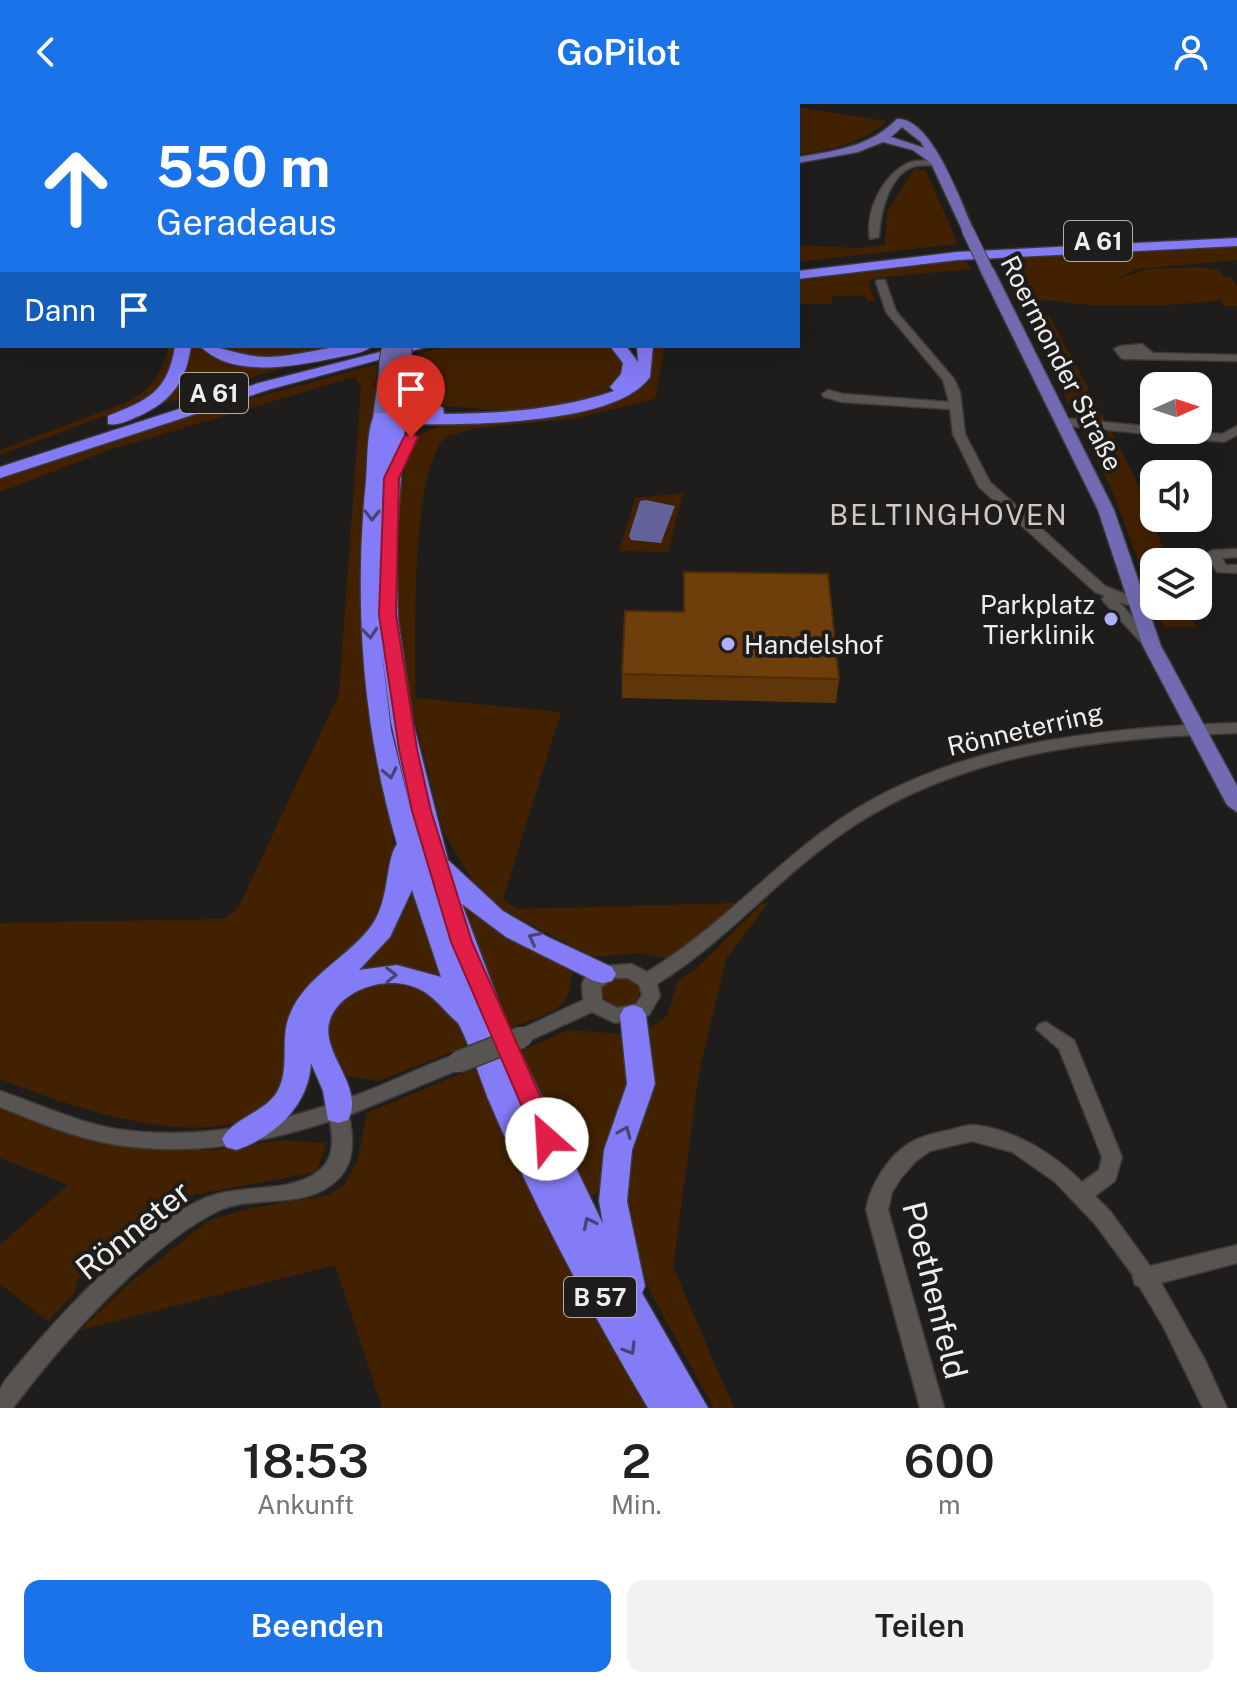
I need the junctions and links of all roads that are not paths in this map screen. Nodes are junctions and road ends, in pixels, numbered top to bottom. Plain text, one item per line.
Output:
1 (884, 137) junction
2 (906, 144) junction
3 (855, 149) junction
4 (932, 157) junction
5 (800, 160) edge
6 (874, 237) dead end
7 (1237, 239) edge
8 (800, 268) edge
9 (800, 275) edge
10 (881, 282) dead end
11 (183, 348) edge
12 (213, 348) edge
13 (354, 348) edge
14 (414, 348) edge
15 (620, 348) edge
16 (645, 348) edge
17 (395, 352) edge
18 (1149, 356) dead end
19 (1237, 358) edge
20 (828, 394) dead end
21 (956, 406) junction
22 (437, 412) junction
23 (392, 417) junction
24 (455, 417) junction
25 (1064, 422) junction
26 (1237, 430) edge
27 (1224, 438) junction
28 (1237, 445) edge
29 (46, 446) junction
30 (0, 463) edge
31 (0, 473) edge
32 (392, 478) junction
33 (1237, 553) edge
34 (1237, 569) edge
35 (1125, 572) junction
36 (1096, 586) junction
37 (1135, 603) junction
38 (1152, 646) junction
39 (1237, 728) edge
40 (1194, 729) junction
41 (1237, 805) edge
42 (416, 833) junction
43 (603, 974) junction
44 (647, 981) junction
45 (593, 1004) junction
46 (633, 1015) junction
47 (1046, 1029) dead end
48 (473, 1030) junction
49 (297, 1046) junction
50 (0, 1099) edge
51 (338, 1112) junction
52 (236, 1139) junction
53 (1082, 1193) junction
54 (1237, 1254) edge
55 (1143, 1278) junction
56 (637, 1318) junction
57 (0, 1407) edge
58 (666, 1408) edge
59 (692, 1408) edge
60 (932, 1408) edge
61 (1215, 1408) edge

1 - 2 main road
1 - 3 main road
1 - 4 main road
1 - 4 main road
2 - 3 main road
2 - 4 main road
3 - 5 main road
4 - 6 street
4 - 25 main road, Roermonder Straße, bridge
7 - 8 highway, A 61
7 - 9 highway, A 61
10 - 21 street
11 - 29 highway
12 - 13 highway
14 - 31 highway, A 61
15 - 22 highway
16 - 24 highway
17 - 22 highway
17 - 23 main road
17 - 29 highway, A 61
18 - 19 street
20 - 21 street
21 - 36 street
22 - 23 highway
23 - 24 highway
23 - 32 highway, B 57
23 -> 42 highway, B 57
24 - 32 highway
25 - 27 street
25 - 35 main road, Roermonder Straße
26 - 27 street
27 - 28 street
29 - 30 highway, A 61
32 - 42 highway, B 57
33 - 34 street
35 - 36 street
35 - 37 main road, Roermonder Straße
36 - 37 street
36 - 38 street
37 - 38 main road, Roermonder Straße
38 - 40 main road, Roermonder Straße
39 - 40 street, Rönneterring
40 - 41 main road, Roermonder Straße
40 - 44 street, Rönneterring
43 -> 42 highway
42 - 48 highway, B 57
42 - 49 highway
56 -> 42 highway, B 57
43 - 44 street
43 - 45 street
44 - 46 street
45 - 46 street
45 - 51 street, bridge
56 -> 46 highway
47 - 53 street
51 -> 48 highway
48 -> 58 highway, B 57
49 - 51 highway
49 - 52 highway
50 - 52 street
51 - 52 street
51 - 57 street, Rönneter
53 - 55 street, Poethenfeld
53 - 60 street, Poethenfeld
54 - 55 street
55 - 61 street, Poethenfeld
56 - 59 highway, B 57

